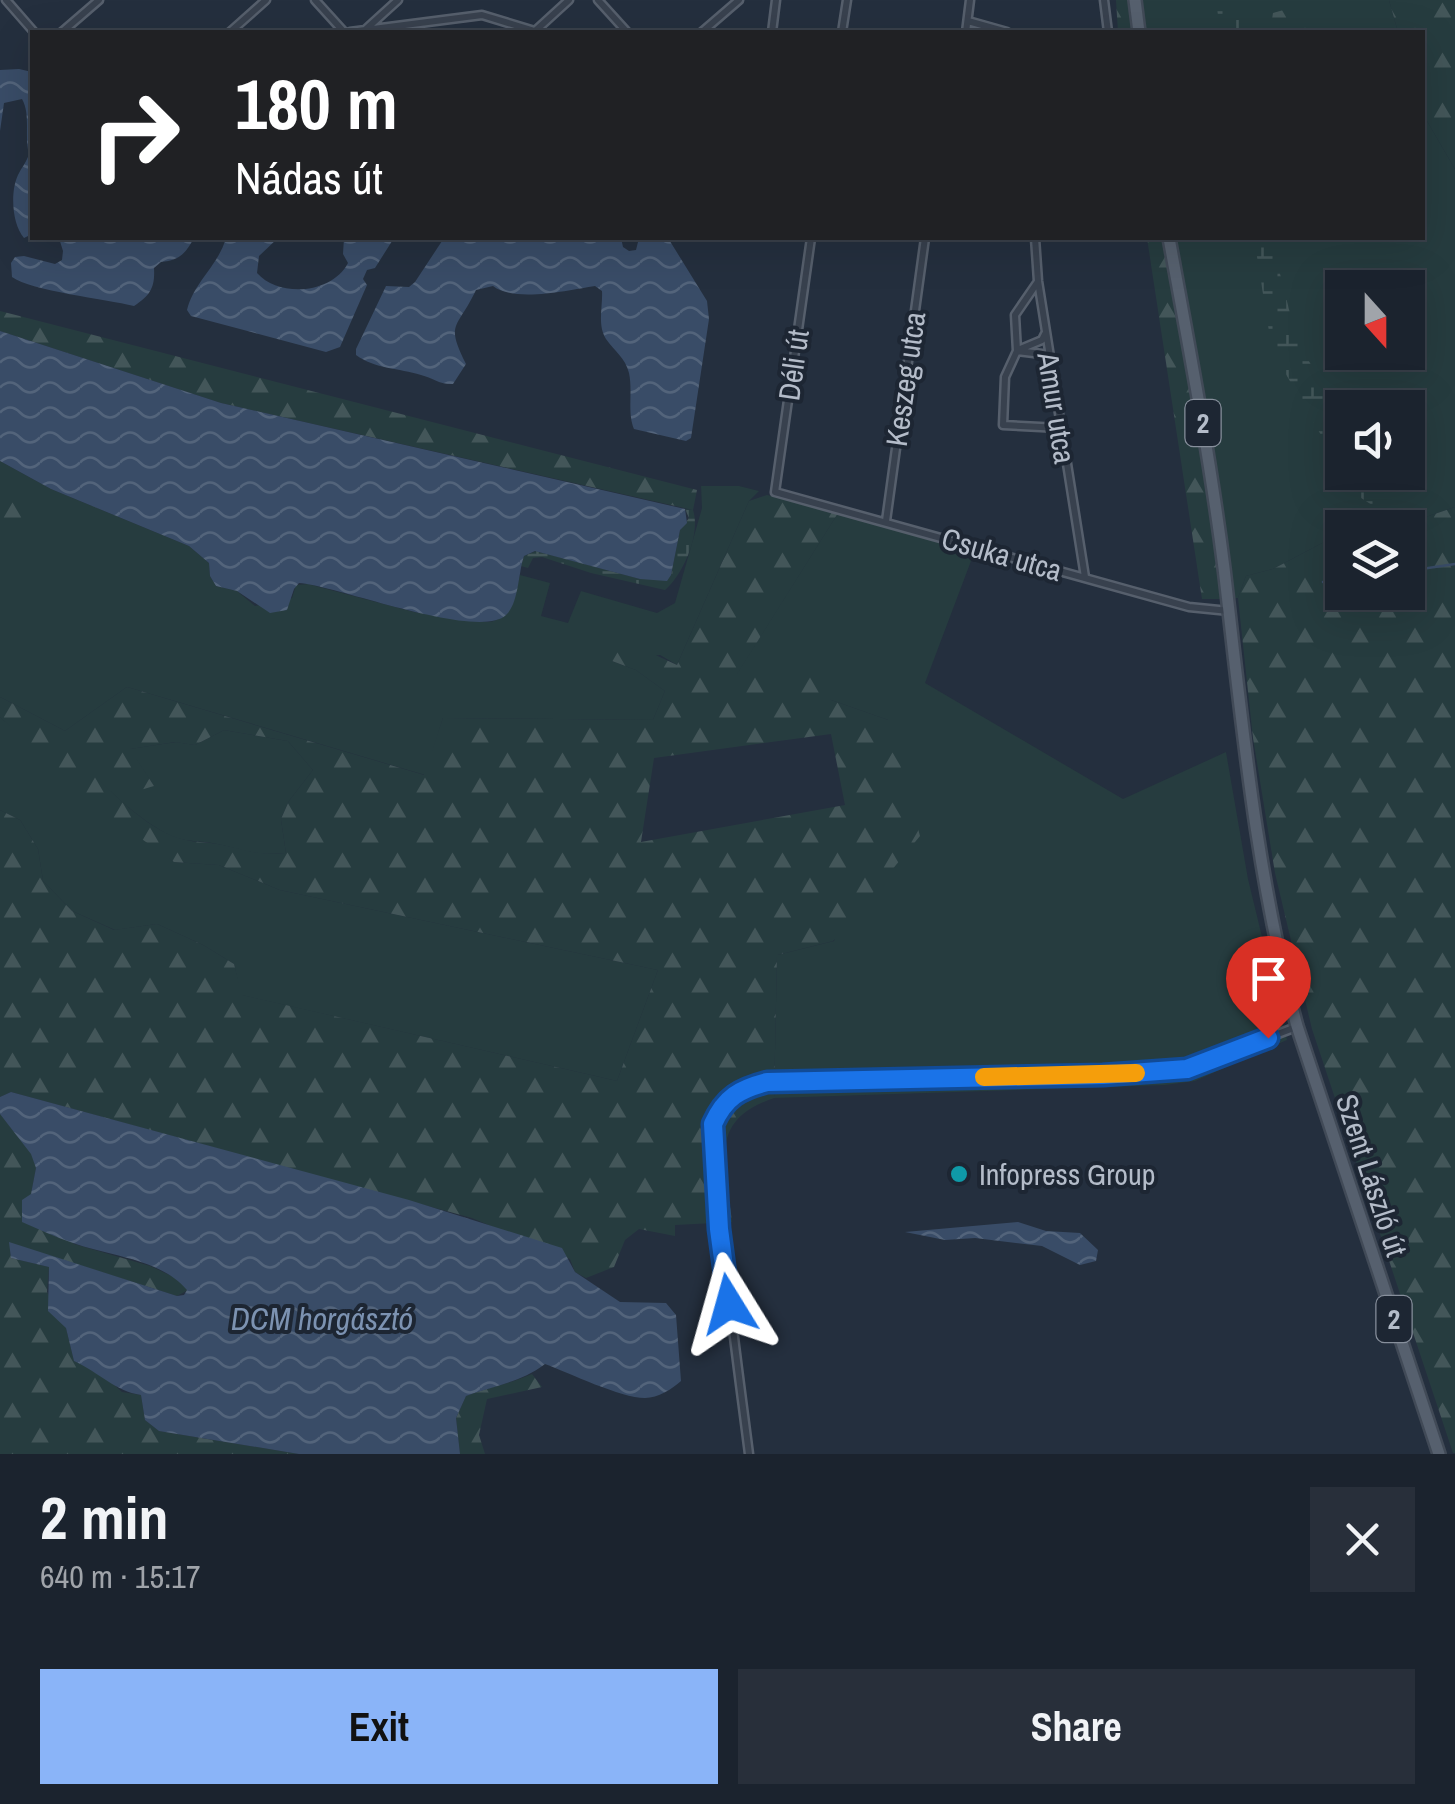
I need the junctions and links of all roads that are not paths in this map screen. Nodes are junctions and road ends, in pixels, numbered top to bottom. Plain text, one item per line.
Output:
1 (6, 0) edge
2 (99, 0) edge
3 (266, 0) edge
4 (315, 0) edge
5 (398, 0) edge
6 (569, 0) edge
7 (598, 0) edge
8 (739, 0) edge
9 (776, 0) edge
10 (848, 0) edge
11 (970, 0) edge
12 (1104, 0) edge
13 (1136, 0) edge
14 (968, 21) junction
15 (32, 30) edge
16 (64, 30) edge
17 (232, 30) edge
18 (345, 30) edge
19 (364, 30) edge
20 (530, 30) edge
21 (538, 30) edge
22 (625, 30) edge
23 (704, 30) edge
24 (772, 30) edge
25 (842, 30) edge
26 (966, 30) edge
27 (1000, 30) edge
28 (1108, 30) edge
29 (1139, 30) edge
30 (811, 240) edge
31 (925, 240) edge
32 (1035, 240) edge
33 (1169, 240) edge
34 (1038, 282) junction
35 (1046, 333) junction
36 (1017, 351) junction
37 (1050, 360) junction
38 (1060, 428) junction
39 (775, 492) joint
40 (886, 521) junction
41 (1085, 577) junction
42 (1228, 611) junction
43 (1297, 1026) junction
44 (749, 1454) edge
45 (1439, 1454) edge

1 - 15 street
2 - 16 street
3 - 17 street
4 - 18 street
5 - 19 street
6 - 21 street
7 - 22 street
8 - 23 street
9 - 24 street
10 - 25 street
11 - 14 street
12 - 28 street
13 - 29 main road
14 - 26 street
14 - 27 street
19 - 20 street
30 - 39 street, Déli út
31 - 40 street, Keszeg utca
32 - 34 street, Amur utca
33 - 42 main road, 2
34 - 35 street, Amur utca
34 - 36 street
35 - 36 street
35 - 37 street, Amur utca
36 - 37 street
36 - 38 street
37 - 38 street, Amur utca
38 - 41 street, Amur utca
39 - 40 street, Csuka utca
40 - 41 street, Csuka utca
41 - 42 street, Csuka utca
42 - 43 main road, 2
43 - 44 street
43 - 45 main road, Szent László út / 2

